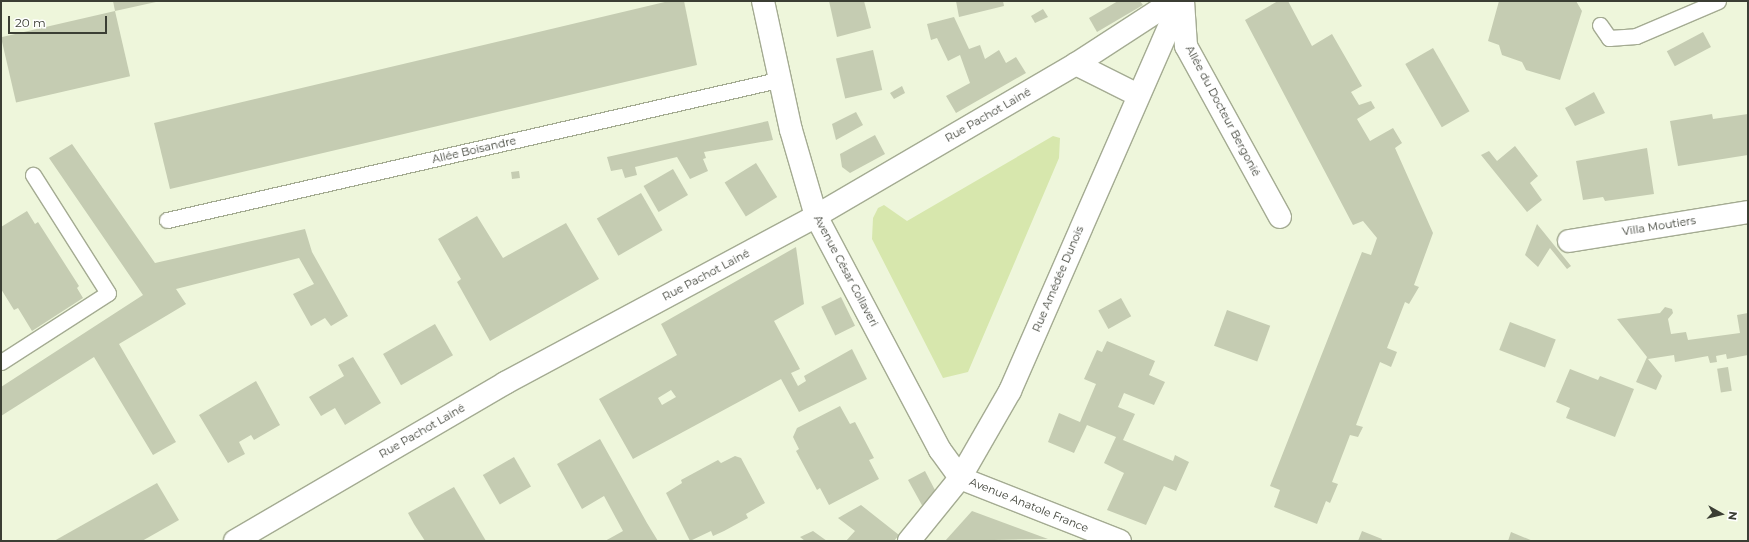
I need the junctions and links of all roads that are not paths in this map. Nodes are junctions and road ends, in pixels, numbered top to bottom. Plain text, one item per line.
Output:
1 (763, 1) edge
2 (1173, 1) edge
3 (1180, 1) edge
4 (1183, 1) edge
5 (1718, 1) edge
6 (1600, 25) dead end
7 (1076, 64) junction
8 (782, 79) junction
9 (1138, 95) junction
10 (33, 176) dead end
11 (1748, 212) edge
12 (816, 216) junction
13 (1280, 217) dead end
14 (167, 220) dead end
15 (1569, 241) dead end
16 (1, 362) edge
17 (960, 478) junction
18 (235, 541) edge
19 (908, 541) edge
20 (1120, 541) edge

1 - 8 street, Avenue César Collaveri
2 - 7 street, Rue Pachot Lainé
3 - 9 street, Rue Amédée Dunois
4 - 13 street, Allée du Docteur Bergonié
5 - 6 lane
7 - 9 street
7 - 12 street, Rue Pachot Lainé
8 - 12 street, Avenue César Collaveri
8 - 14 lane, Allée Boisandre
9 - 17 street, Rue Amédée Dunois
10 - 16 lane
11 - 15 street, Villa Moutiers
12 - 17 street, Avenue César Collaveri
12 - 18 street, Rue Pachot Lainé
17 - 19 street, Rue Amédée Dunois
17 - 20 street, Avenue Anatole France

